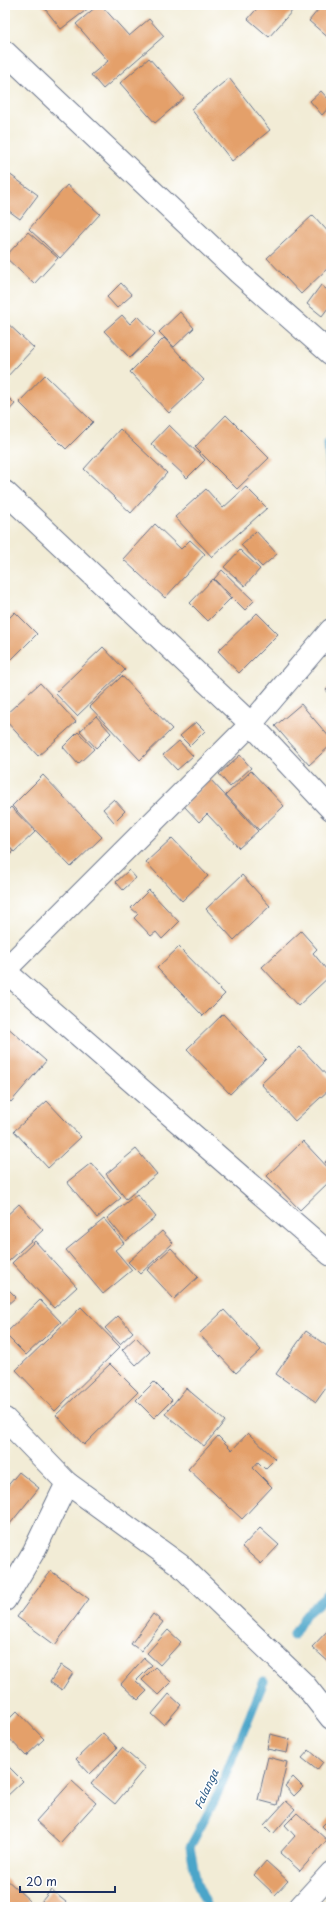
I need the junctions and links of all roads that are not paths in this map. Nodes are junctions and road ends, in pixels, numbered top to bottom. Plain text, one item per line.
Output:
1 (5, 52) edge
2 (331, 354) edge
3 (5, 492) edge
4 (331, 630) edge
5 (251, 724) junction
6 (331, 810) edge
7 (5, 971) edge
8 (331, 1254) edge
9 (5, 1419) edge
10 (67, 1483) junction
11 (5, 1600) edge
12 (331, 1718) edge
13 (331, 1873) edge
14 (300, 1907) edge

1 - 2 street
3 - 5 street
4 - 5 street
5 - 6 street
5 - 7 street
7 - 8 street
9 - 10 street
10 - 11 street
10 - 12 street
13 - 14 street

